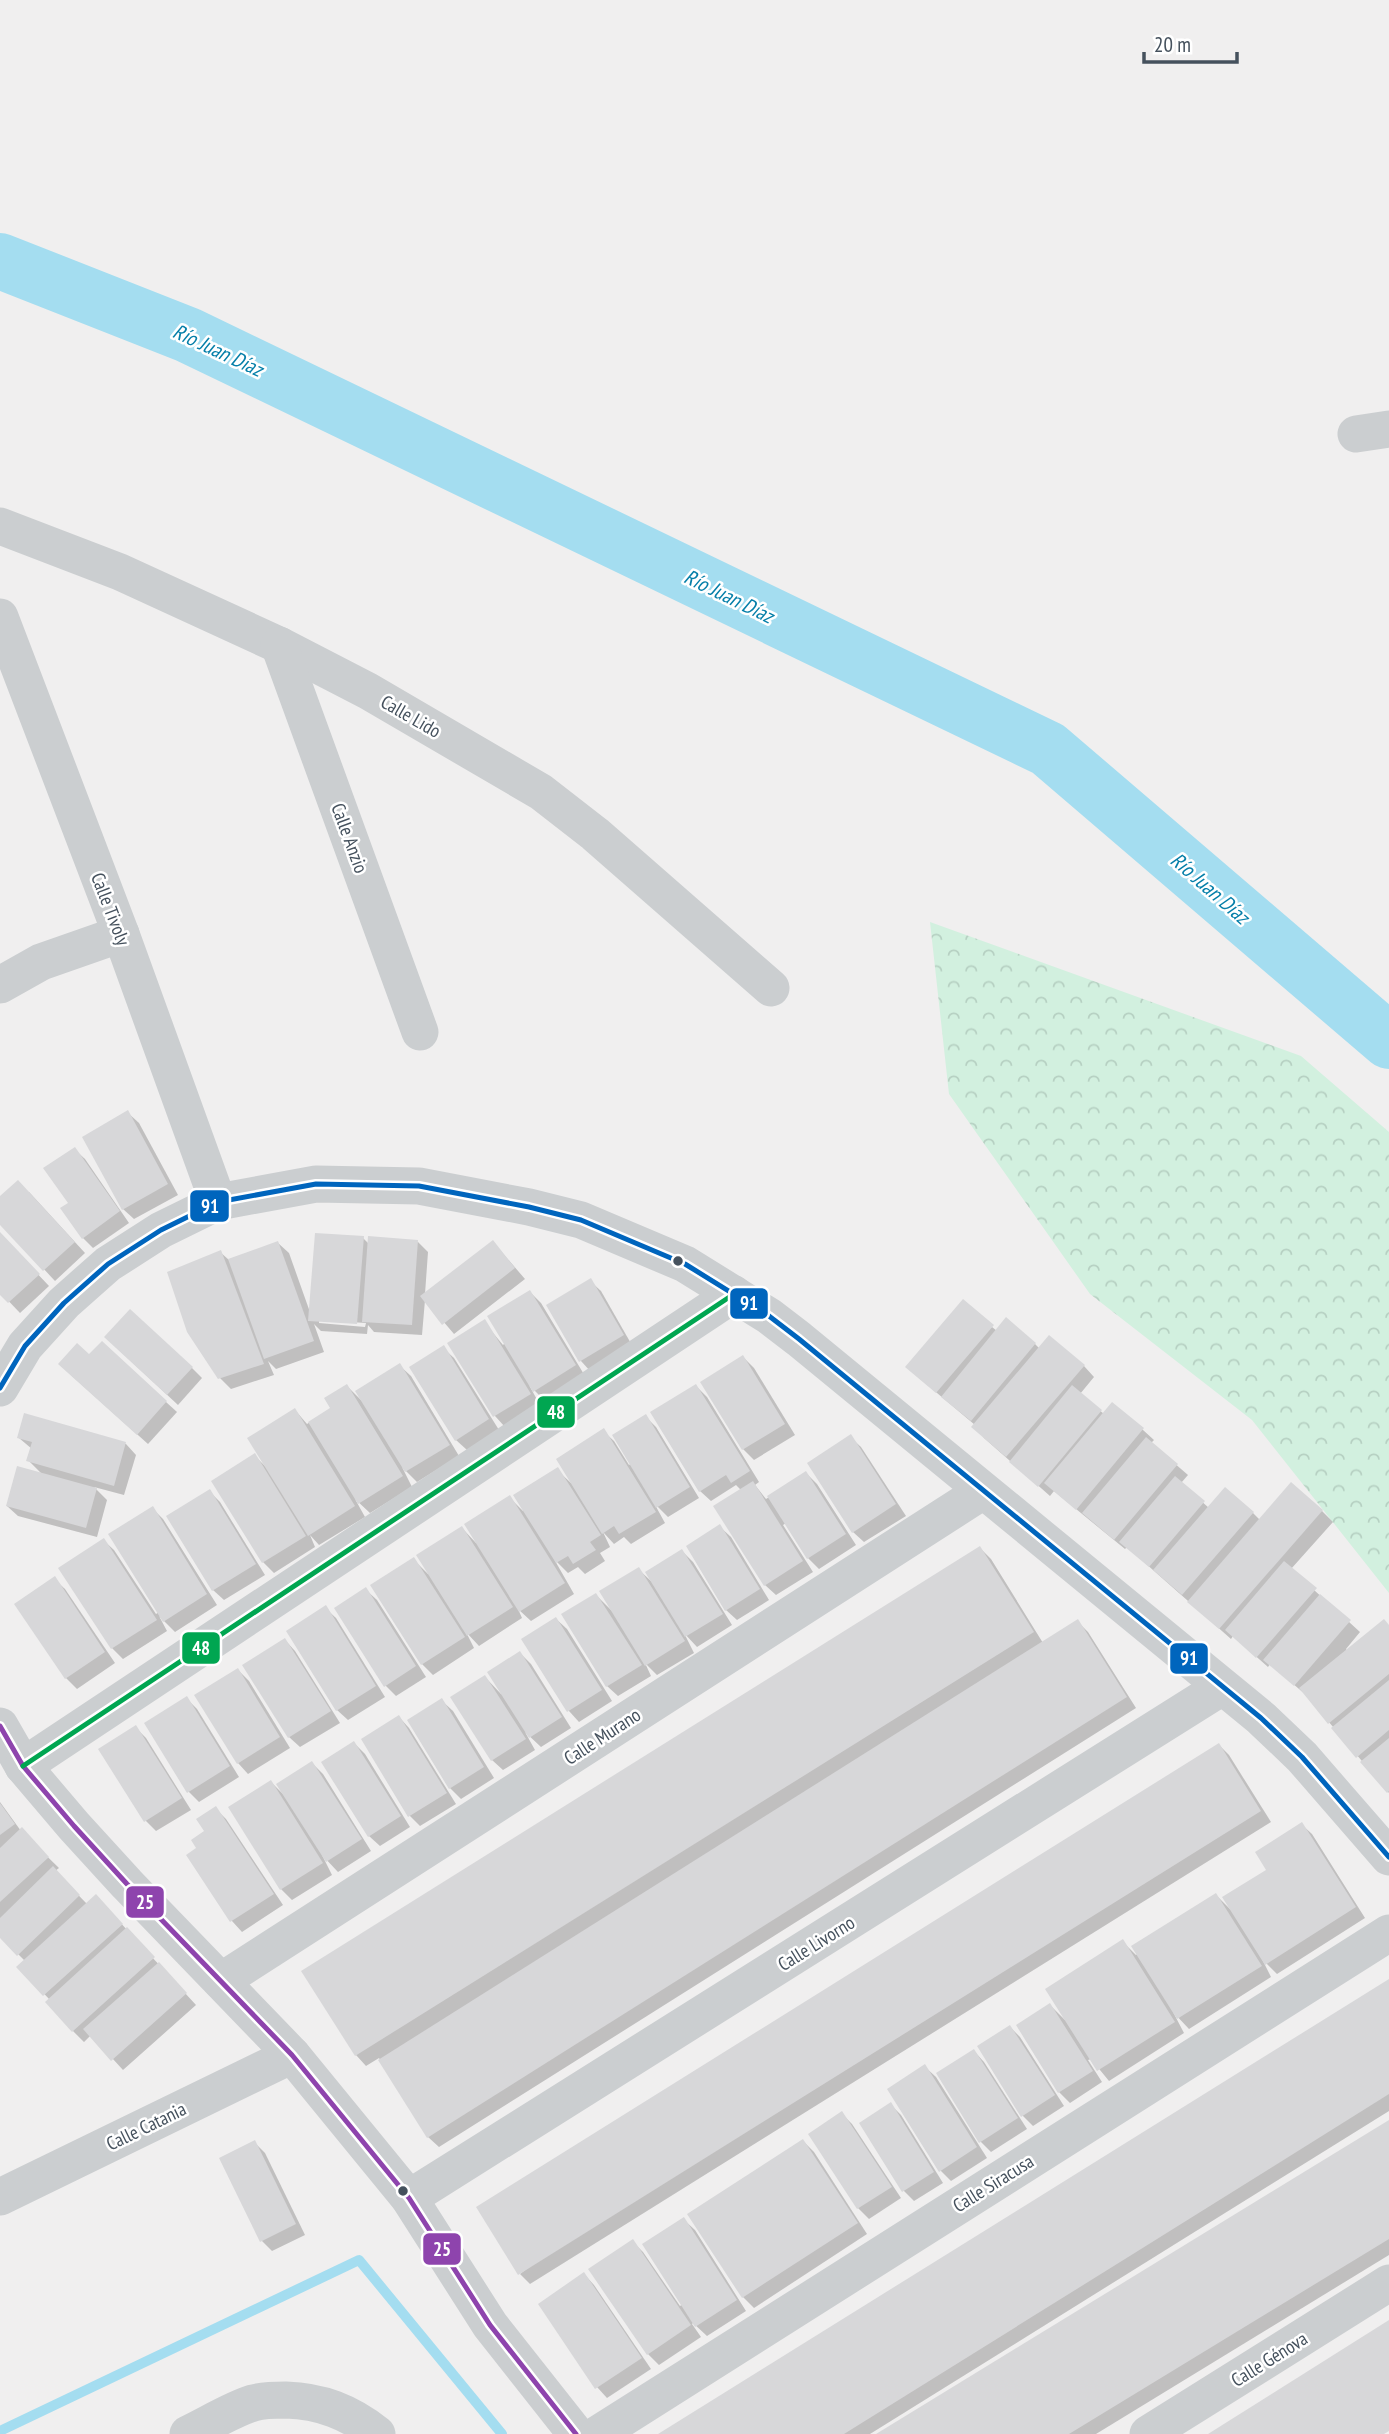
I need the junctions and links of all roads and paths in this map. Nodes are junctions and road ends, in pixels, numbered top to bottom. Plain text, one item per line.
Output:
1 (0, 526) edge
2 (0, 617) edge
3 (279, 645) junction
4 (121, 934) junction
5 (0, 985) edge
6 (771, 988) dead end
7 (420, 1031) dead end
8 (218, 1202) junction
9 (734, 1294) junction
10 (0, 1388) edge
11 (983, 1491) junction
12 (1222, 1687) junction
13 (0, 1726) edge
14 (23, 1766) junction
15 (1389, 1857) edge
16 (1389, 1933) edge
17 (220, 1981) junction
18 (292, 2055) junction
19 (1, 2194) edge
20 (409, 2199) junction
21 (1389, 2283) edge
22 (369, 2428) edge
23 (188, 2434) edge
24 (576, 2434) edge
25 (598, 2434) edge
26 (1149, 2434) edge

1 - 3 street, Calle Lido
2 - 4 street, Calle Tivoly
3 - 6 street, Calle Lido
3 - 7 street, Calle Anzio
4 - 5 street
4 - 8 street, Calle Tivoly
8 - 9 street
8 - 10 street
9 - 11 street
9 - 14 street
11 - 12 street
11 - 17 street, Calle Murano
12 - 15 street
12 - 20 street, Calle Livorno
13 - 14 street
14 - 17 street
16 - 25 street, Calle Siracusa
17 - 18 street
18 - 19 street, Calle Catania
18 - 20 street
20 - 24 street
21 - 26 street, Calle Génova
22 - 23 street

